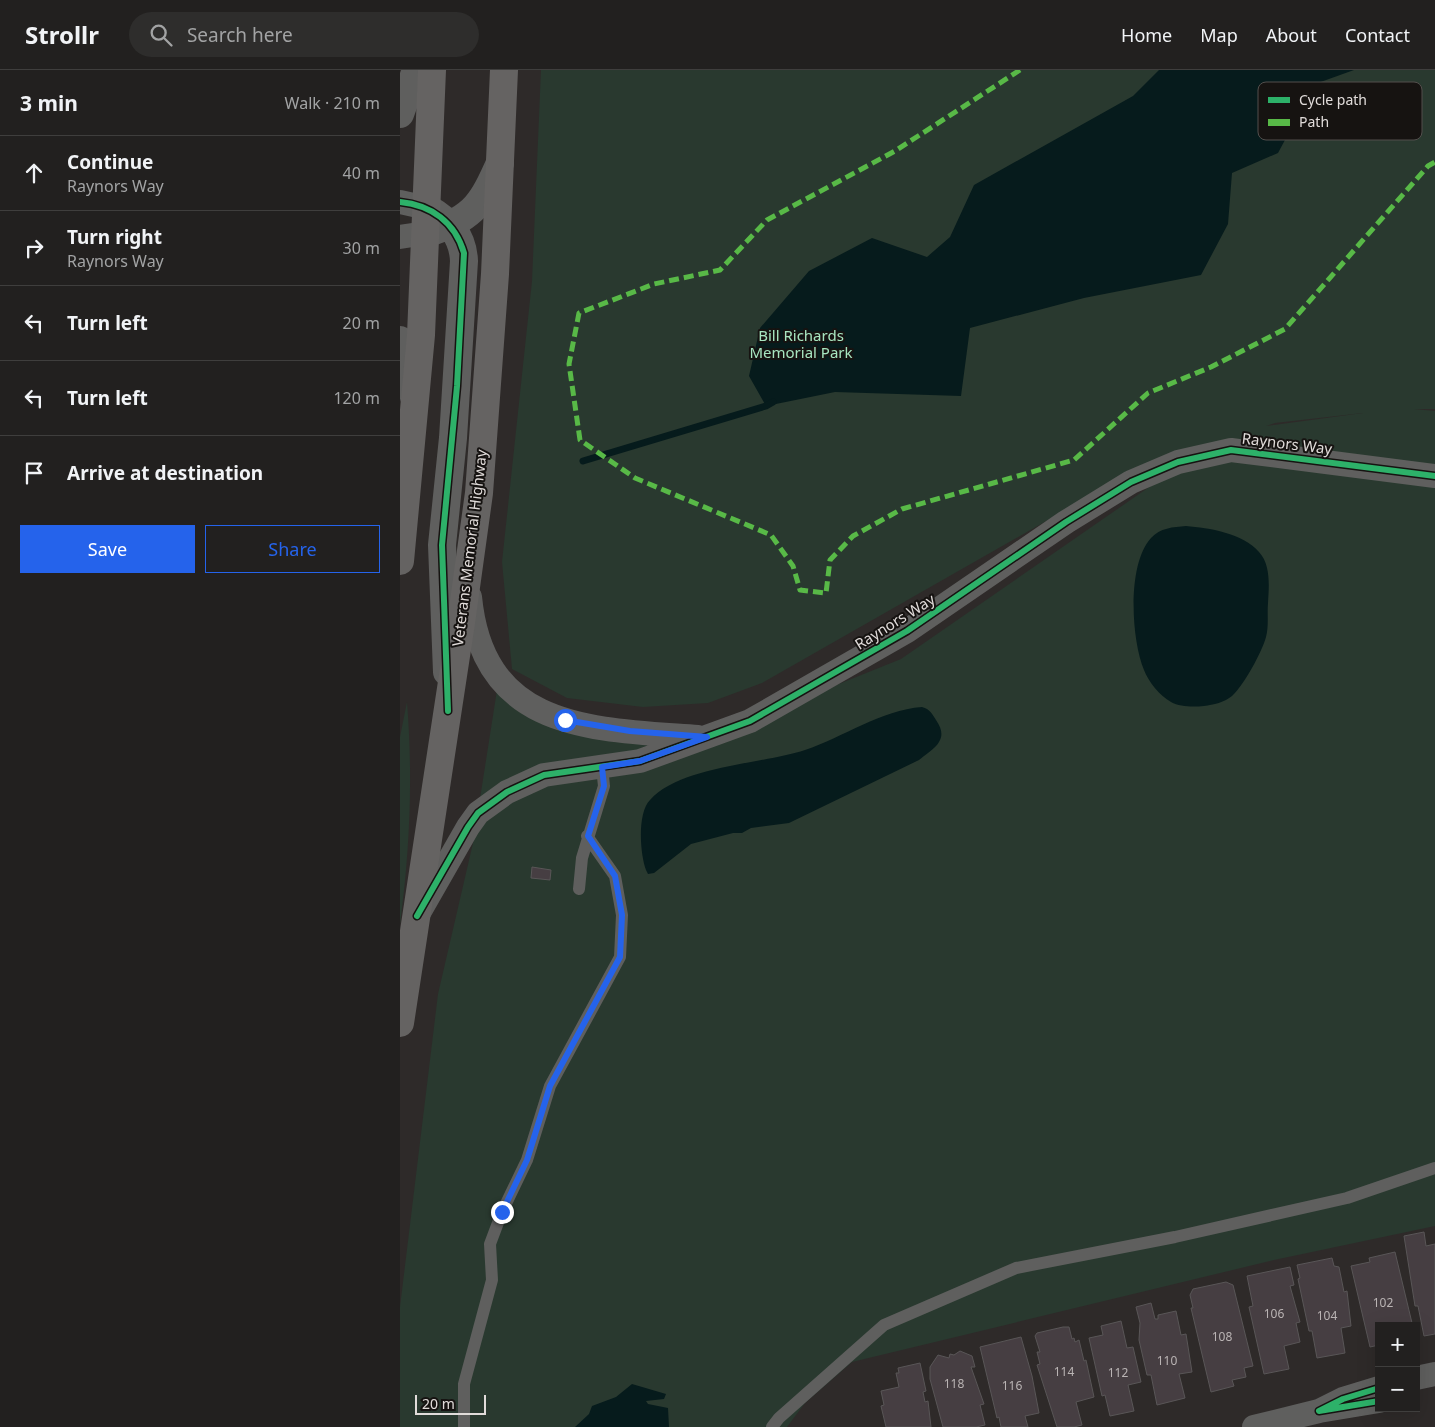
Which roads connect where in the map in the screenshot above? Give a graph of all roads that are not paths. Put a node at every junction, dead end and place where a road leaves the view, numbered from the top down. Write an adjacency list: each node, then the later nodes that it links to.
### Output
1 (416, 70): 4 (street)
2 (432, 70): 7 (highway)
3 (504, 70): 5 (highway, Veterans Memorial Highway)
4 (400, 114)
5 (500, 162): 7 (street); 12 (highway, Veterans Memorial Highway)
6 (400, 202): 7 (street)
7 (426, 226): 9 (highway); 13 (street)
8 (400, 340): 9 (street)
9 (416, 405): 11 (highway)
10 (1435, 476): 14 (street, Raynors Way)
11 (400, 561)
12 (468, 576): 13 (highway, Veterans Memorial Highway); 14 (street, Raynors Way)
13 (448, 710): 18 (highway, Veterans Memorial Highway)
14 (707, 737): 15 (street, Raynors Way)
15 (602, 767): 16 (lane); 18 (street, Raynors Way)
16 (588, 836): 17 (lane); 28 (lane)
17 (579, 889)
18 (417, 916): 19 (highway, Veterans Memorial Highway)
19 (400, 1023)
20 (1435, 1168): 29 (lane)
21 (1435, 1374): 22 (street)
22 (1420, 1377)
23 (1375, 1389): 27 (street)
24 (1435, 1390): 25 (street)
25 (1420, 1393)
26 (1375, 1402): 27 (street)
27 (1319, 1411): 30 (street)
28 (464, 1427)
29 (772, 1427)
30 (1254, 1427)

